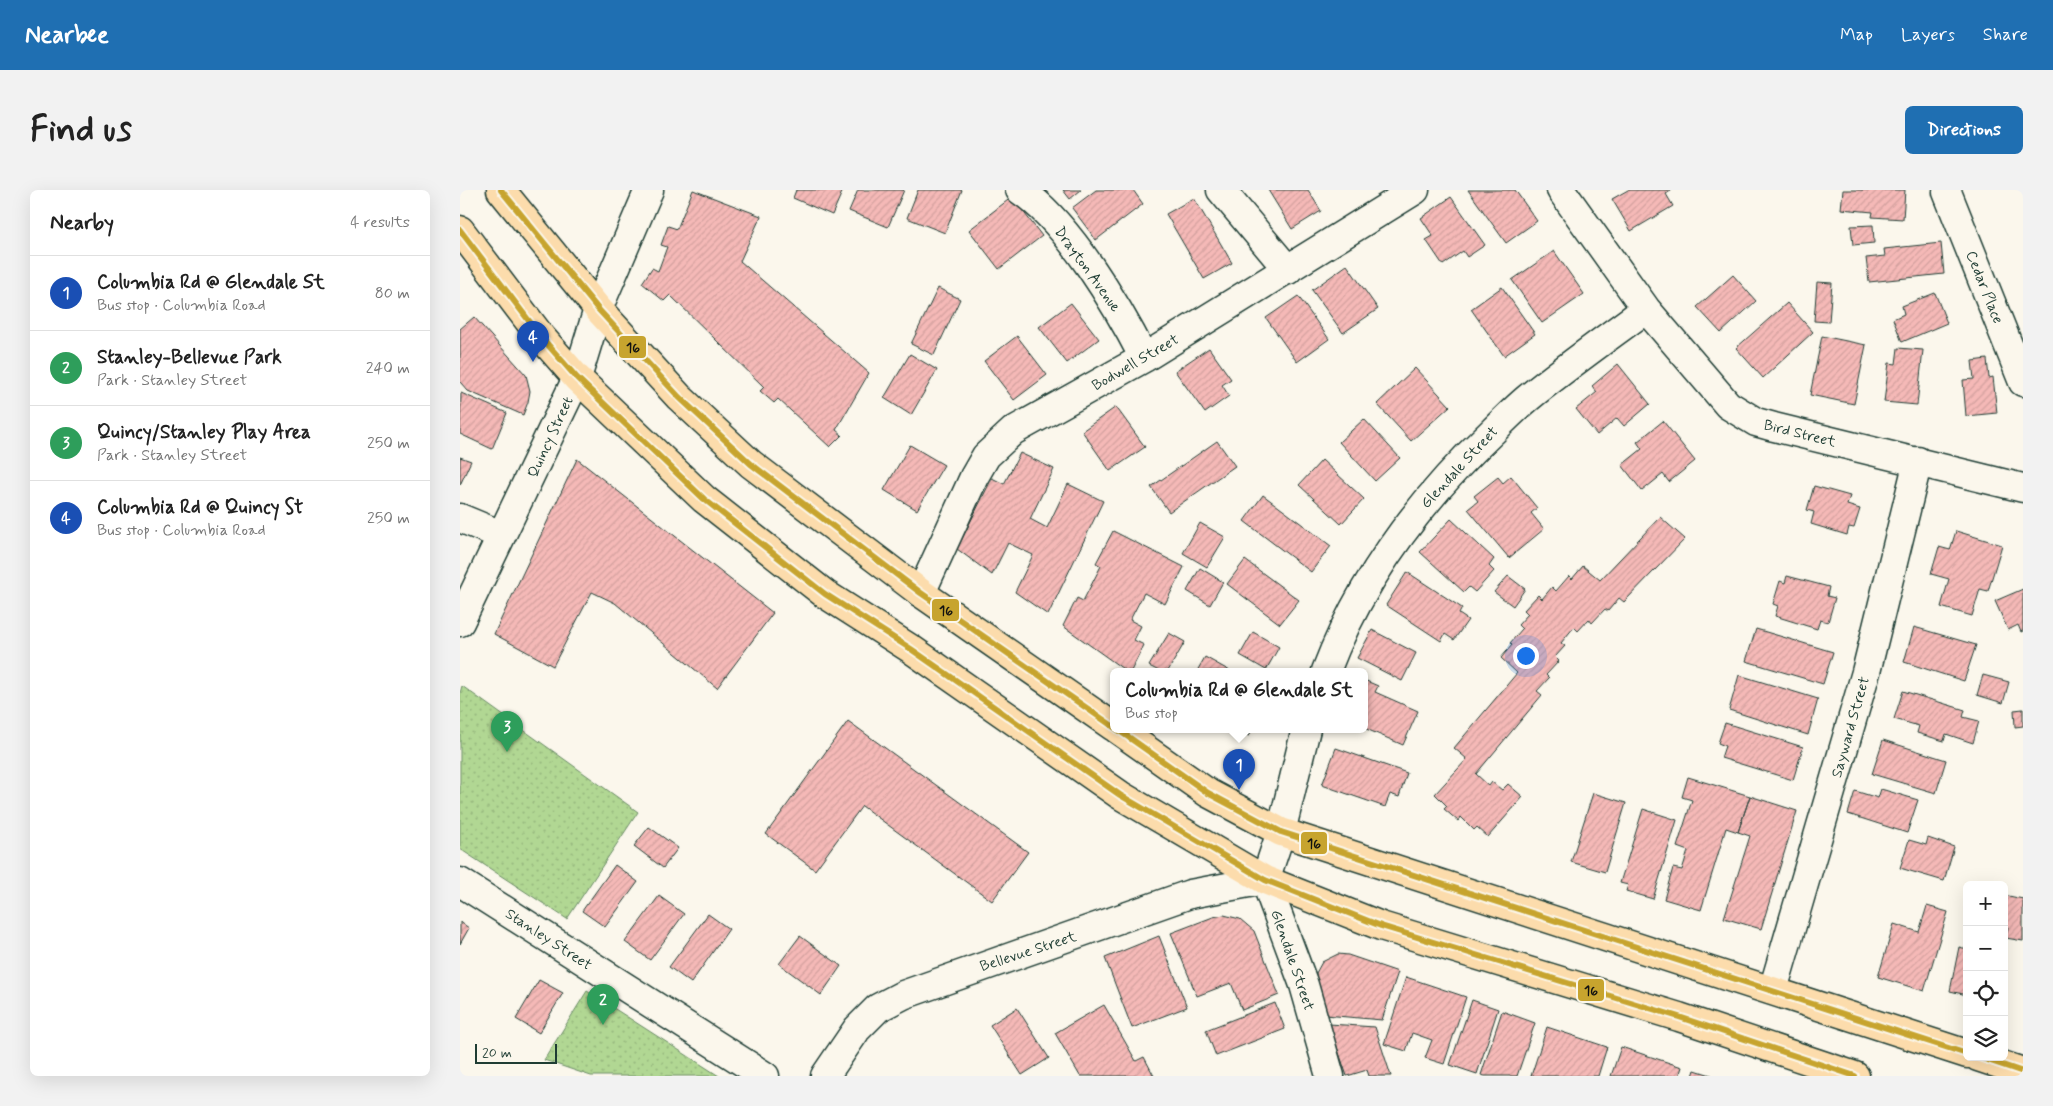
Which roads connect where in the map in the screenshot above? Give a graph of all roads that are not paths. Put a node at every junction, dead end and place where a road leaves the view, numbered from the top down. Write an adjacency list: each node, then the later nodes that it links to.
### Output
1 (501, 190): 10 (main road)
2 (648, 190): 10 (street, Quincy Street)
3 (1020, 190): 12 (street, Drayton Avenue)
4 (1221, 190): 9 (street)
5 (1415, 190): 9 (street, Bodwell Street)
6 (1561, 190): 11 (street, Bird Street)
7 (1947, 192): 14 (street, Cedar Place)
8 (460, 230): 13 (main road)
9 (1288, 270): 12 (street, Bodwell Street)
10 (598, 309): 13 (street, Quincy Street); 19 (main road)
11 (1646, 309): 15 (street, Bird Street); 21 (street, Glendale Street)
12 (1144, 358): 19 (street, Bodwell Street)
13 (577, 378): 18 (street, Quincy Street); 26 (main road)
14 (2023, 382)
15 (1918, 462): 16 (street, Bird Street); 28 (street, Sayward Street)
16 (2023, 488)
17 (460, 518): 18 (street)
18 (500, 535): 20 (street, Quincy Street)
19 (921, 592): 22 (main road)
20 (460, 622)
21 (1327, 668)
22 (1110, 724)
23 (1122, 733): 25 (main road)
24 (1305, 733): 25 (street)
25 (1281, 832): 26 (street); 28 (main road)
26 (1265, 880): 33 (street, Bellevue Street); 34 (street, Glendale Street); 35 (main road)
27 (460, 882): 32 (street, Stanley Street)
28 (1773, 990): 29 (main road)
29 (1963, 1053)
30 (1990, 1061): 31 (main road)
31 (2023, 1072)
32 (765, 1076)
33 (825, 1076)
34 (1330, 1076)
35 (1855, 1076)

